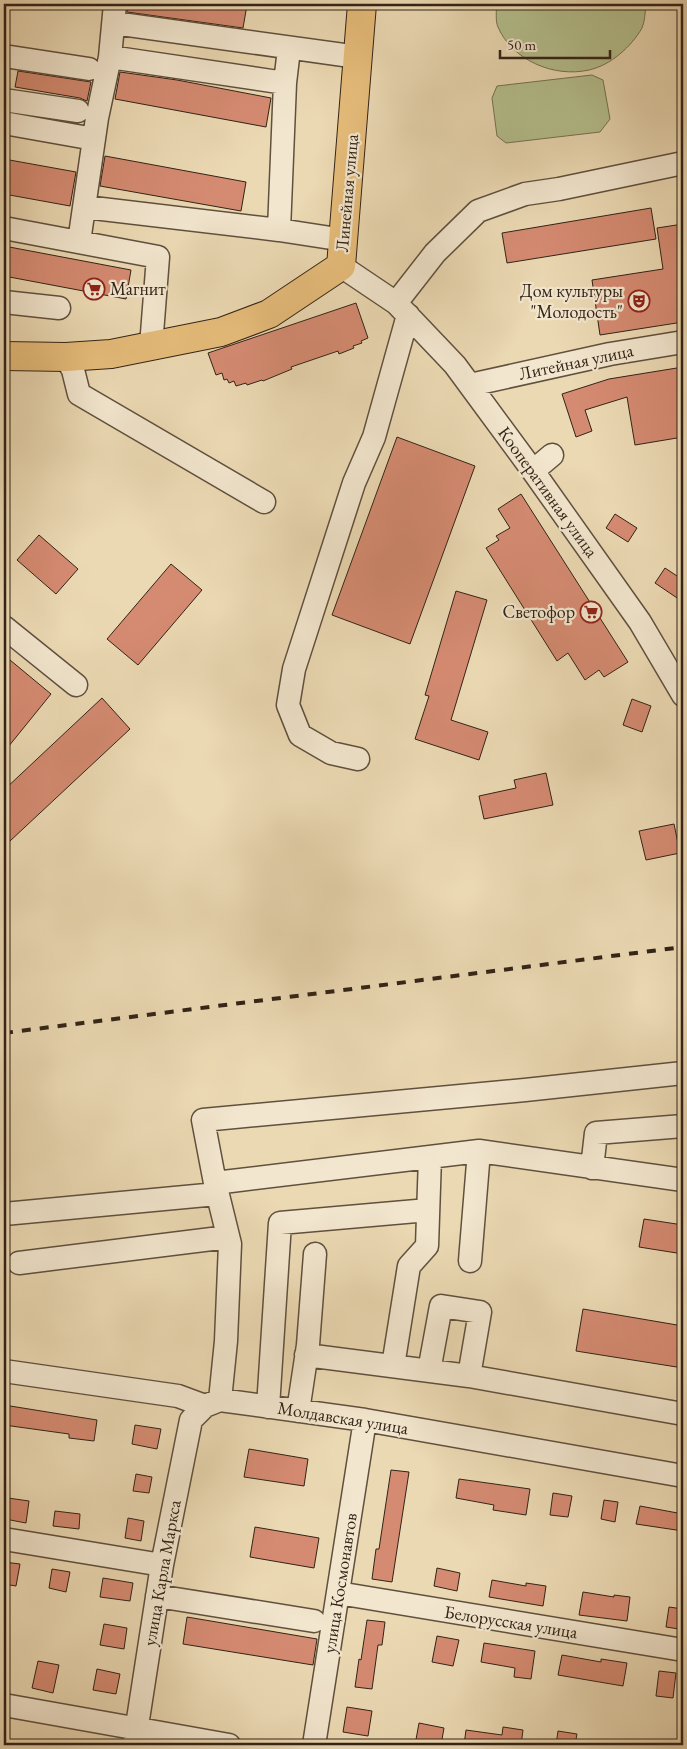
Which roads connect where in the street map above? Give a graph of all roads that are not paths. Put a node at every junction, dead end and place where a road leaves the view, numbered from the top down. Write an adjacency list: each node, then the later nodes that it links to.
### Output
1 (362, 4): 6 (main road, Линейная улица)
2 (115, 13): 3 (street); 5 (street)
3 (289, 48): 6 (street); 8 (street)
4 (4, 56): 7 (street)
5 (110, 57): 8 (street); 12 (street)
6 (358, 58): 18 (main road, Линейная улица)
7 (89, 69)
8 (285, 83): 16 (street)
9 (4, 100): 10 (street)
10 (78, 111)
11 (4, 124): 12 (street)
12 (94, 139): 14 (street)
13 (683, 163): 21 (street)
14 (85, 208): 16 (street); 17 (street)
15 (4, 228): 17 (street)
16 (279, 230): 18 (street)
17 (79, 242): 23 (street)
18 (342, 253): 21 (street, Кооперативная улица); 23 (main road, Линейная улица)
19 (4, 302): 20 (street)
20 (59, 308)
21 (402, 309): 26 (street, Кооперативная улица); 33 (street)
22 (683, 342): 26 (street, Литейная улица)
23 (151, 346): 25 (main road, Линейная улица)
24 (4, 356): 25 (main road, Линейная улица)
25 (66, 357): 29 (street)
26 (470, 385): 28 (street, Кооперативная улица)
27 (552, 455): 28 (street)
28 (533, 471): 32 (street, Кооперативная улица)
29 (264, 502)
30 (4, 627): 31 (street)
31 (76, 685)
32 (683, 695)
33 (358, 759)
34 (683, 1073): 40 (street)
35 (683, 1126): 38 (street)
36 (479, 1151): 37 (street); 38 (street); 45 (street)
37 (430, 1157): 40 (street); 41 (street)
38 (592, 1168): 39 (street)
39 (683, 1180)
40 (216, 1188): 42 (street); 43 (street)
41 (428, 1210): 48 (street); 53 (street)
42 (4, 1214)
43 (228, 1237): 46 (street); 52 (street)
44 (315, 1254): 47 (street)
45 (470, 1261)
46 (20, 1263)
47 (306, 1355): 48 (street); 54 (street)
48 (393, 1366): 50 (street)
49 (4, 1371): 52 (street, Молдавская улица)
50 (429, 1371): 51 (street); 51 (street)
51 (469, 1376): 55 (street)
52 (212, 1403): 53 (street, Молдавская улица); 59 (street, улица Карла Маркса)
53 (268, 1407): 54 (street, Молдавская улица)
54 (298, 1411): 56 (street, Молдавская улица)
55 (683, 1414)
56 (365, 1420): 57 (street, Молдавская улица); 60 (street, улица Космонавтов)
57 (683, 1476)
58 (4, 1539): 59 (street)
59 (162, 1565): 61 (street, улица Карла Маркса)
60 (338, 1594): 63 (street, Белорусская улица); 67 (street, улица Космонавтов)
61 (157, 1596): 62 (street); 65 (street, улица Карла Маркса)
62 (314, 1621)
63 (683, 1650)
64 (4, 1705): 65 (street)
65 (135, 1736): 66 (street)
66 (229, 1745)
67 (314, 1745)

